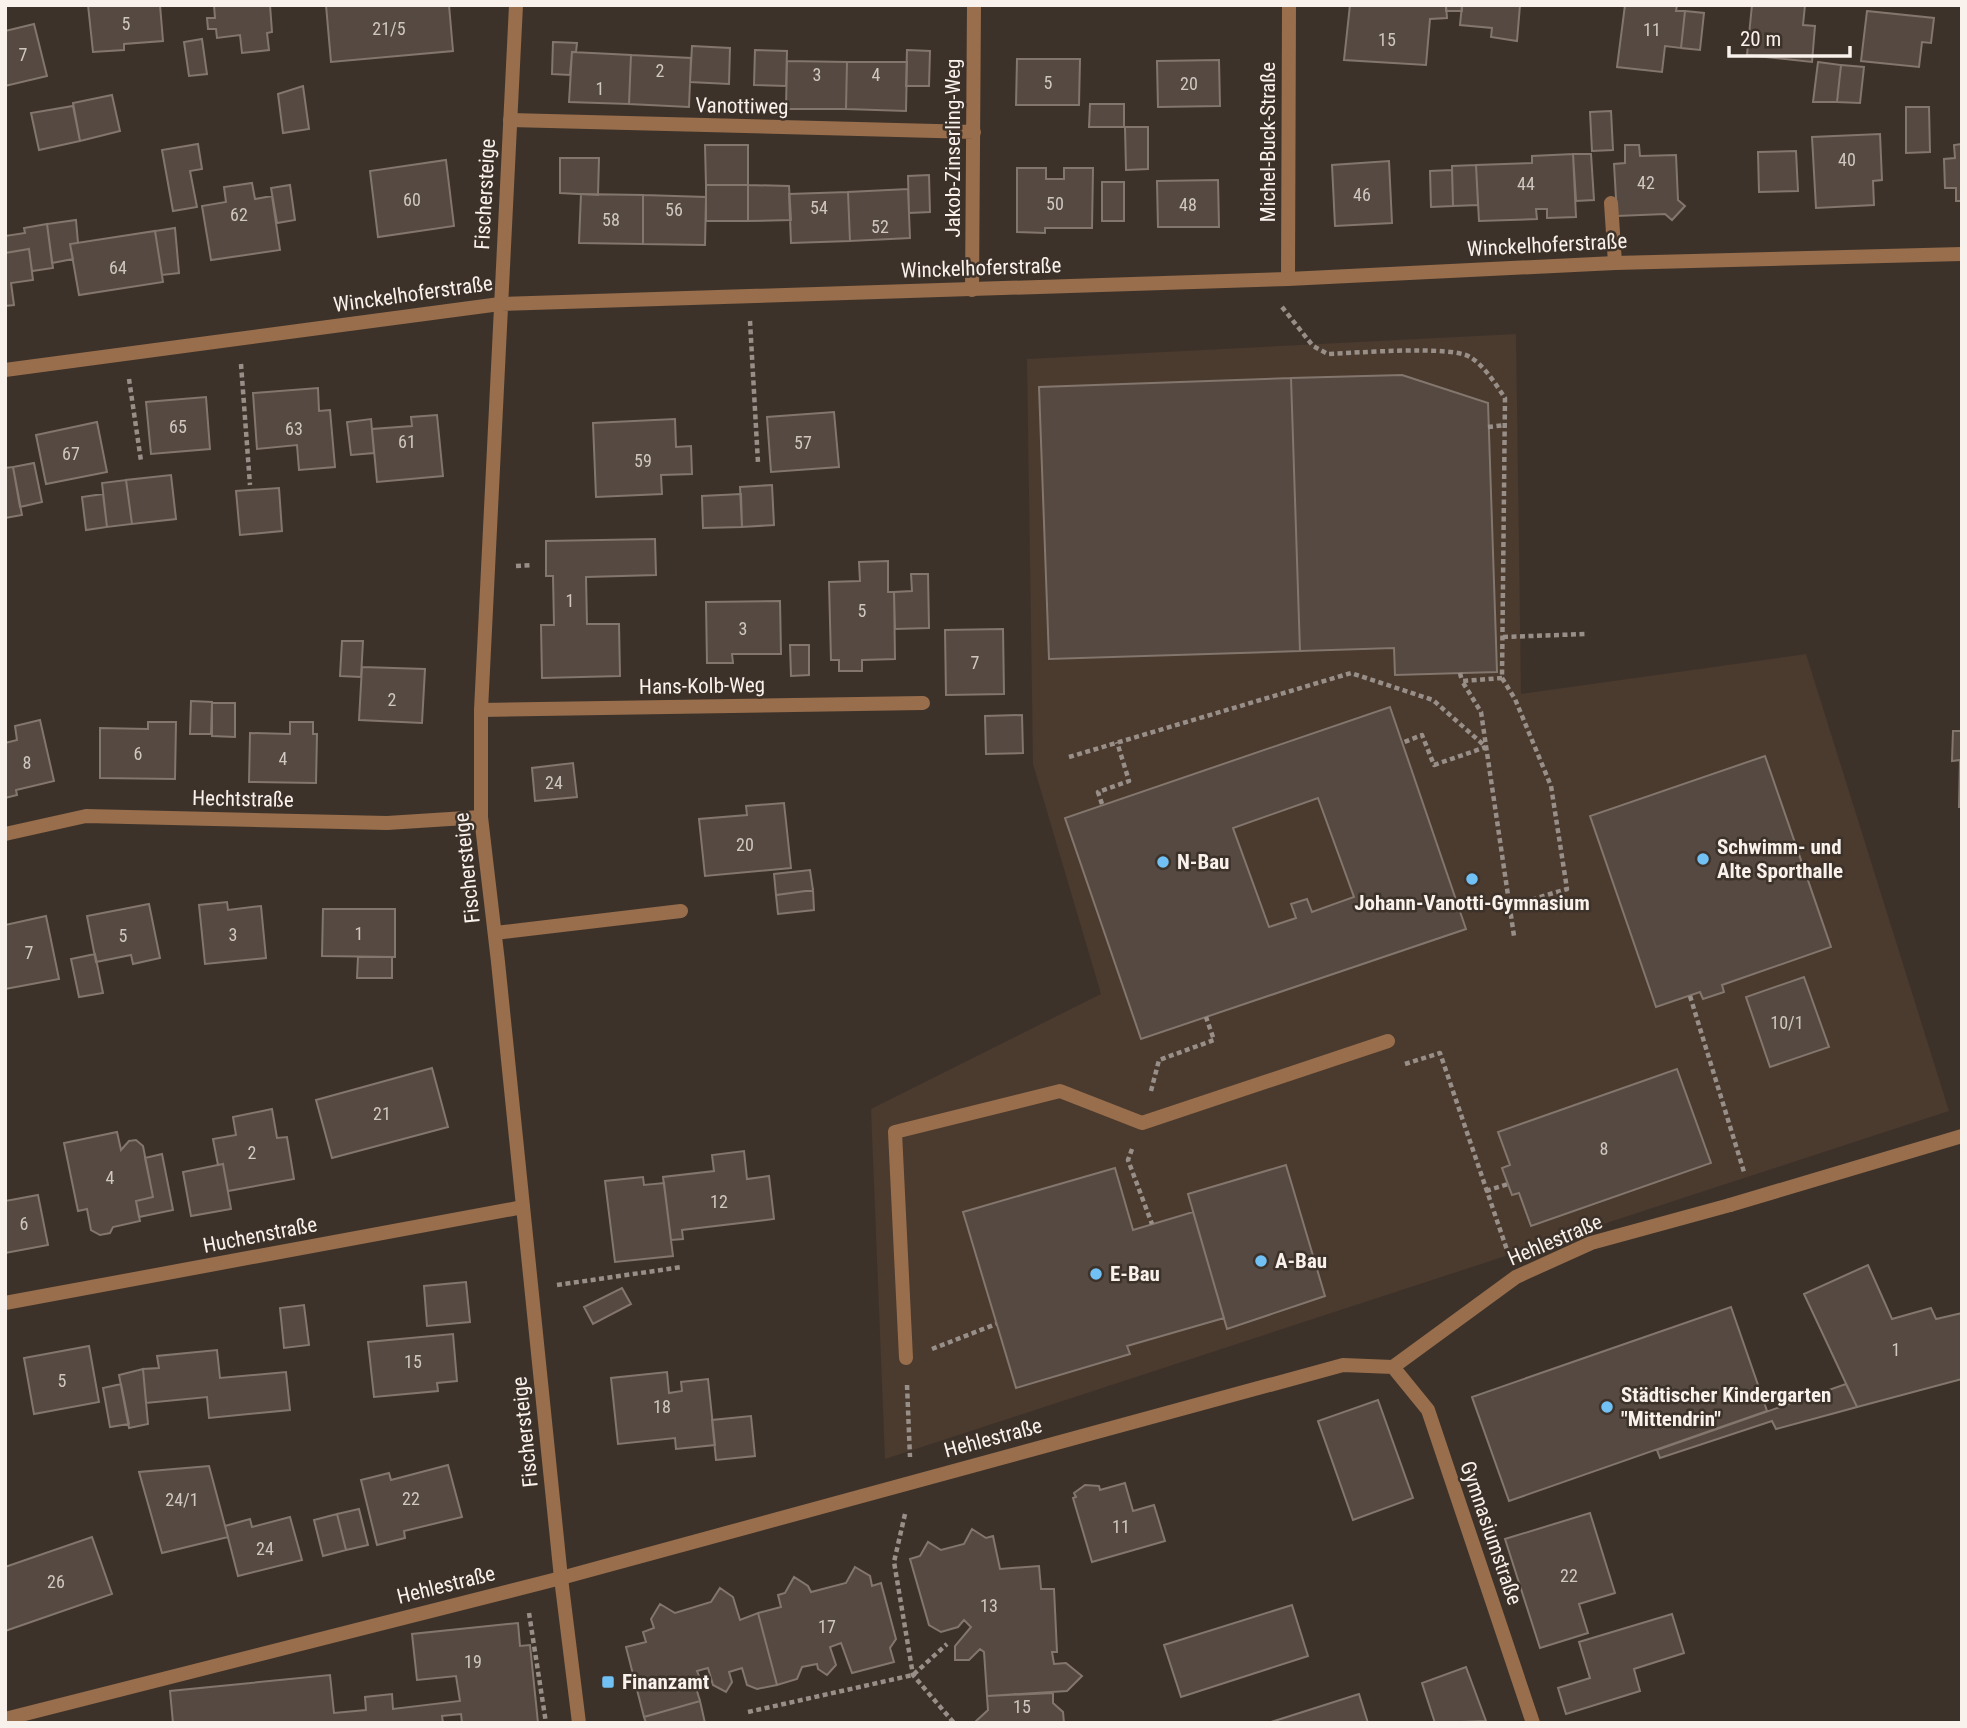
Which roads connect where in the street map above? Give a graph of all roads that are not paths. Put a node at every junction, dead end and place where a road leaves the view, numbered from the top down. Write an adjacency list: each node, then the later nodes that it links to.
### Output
1 (516, 5): 4 (street, Fischersteige)
2 (974, 5): 5 (street, Jakob-Zinserling-Weg)
3 (1289, 5): 9 (street, Michel-Buck-Straße)
4 (510, 120): 5 (street, Vanottiweg); 11 (street, Fischersteige)
5 (974, 132): 10 (street, Jakob-Zinserling-Weg)
6 (1611, 203): 8 (street)
7 (1962, 254): 8 (street, Winckelhoferstraße)
8 (1615, 262): 9 (street, Winckelhoferstraße)
9 (1288, 279): 10 (street, Winckelhoferstraße)
10 (972, 290): 11 (street, Winckelhoferstraße)
11 (500, 303): 12 (street, Winckelhoferstraße); 14 (street, Fischersteige)
12 (5, 370)
13 (923, 703): 14 (street, Hans-Kolb-Weg)
14 (481, 710): 15 (street, Fischersteige)
15 (481, 817): 16 (street, Hechtstraße); 18 (street, Fischersteige)
16 (5, 834)
17 (681, 911): 18 (street)
18 (495, 933): 21 (street, Fischersteige)
19 (1388, 1041): 23 (street)
20 (1962, 1136): 24 (street, Hehlestraße)
21 (523, 1207): 22 (street, Huchenstraße); 25 (street, Fischersteige)
22 (5, 1303)
23 (906, 1358)
24 (1393, 1367): 25 (street, Hehlestraße); 28 (street, Gymnasiumstraße)
25 (561, 1577): 26 (street, Hehlestraße); 27 (street, Fischersteige)
26 (5, 1719)
27 (579, 1723)
28 (1533, 1723)

